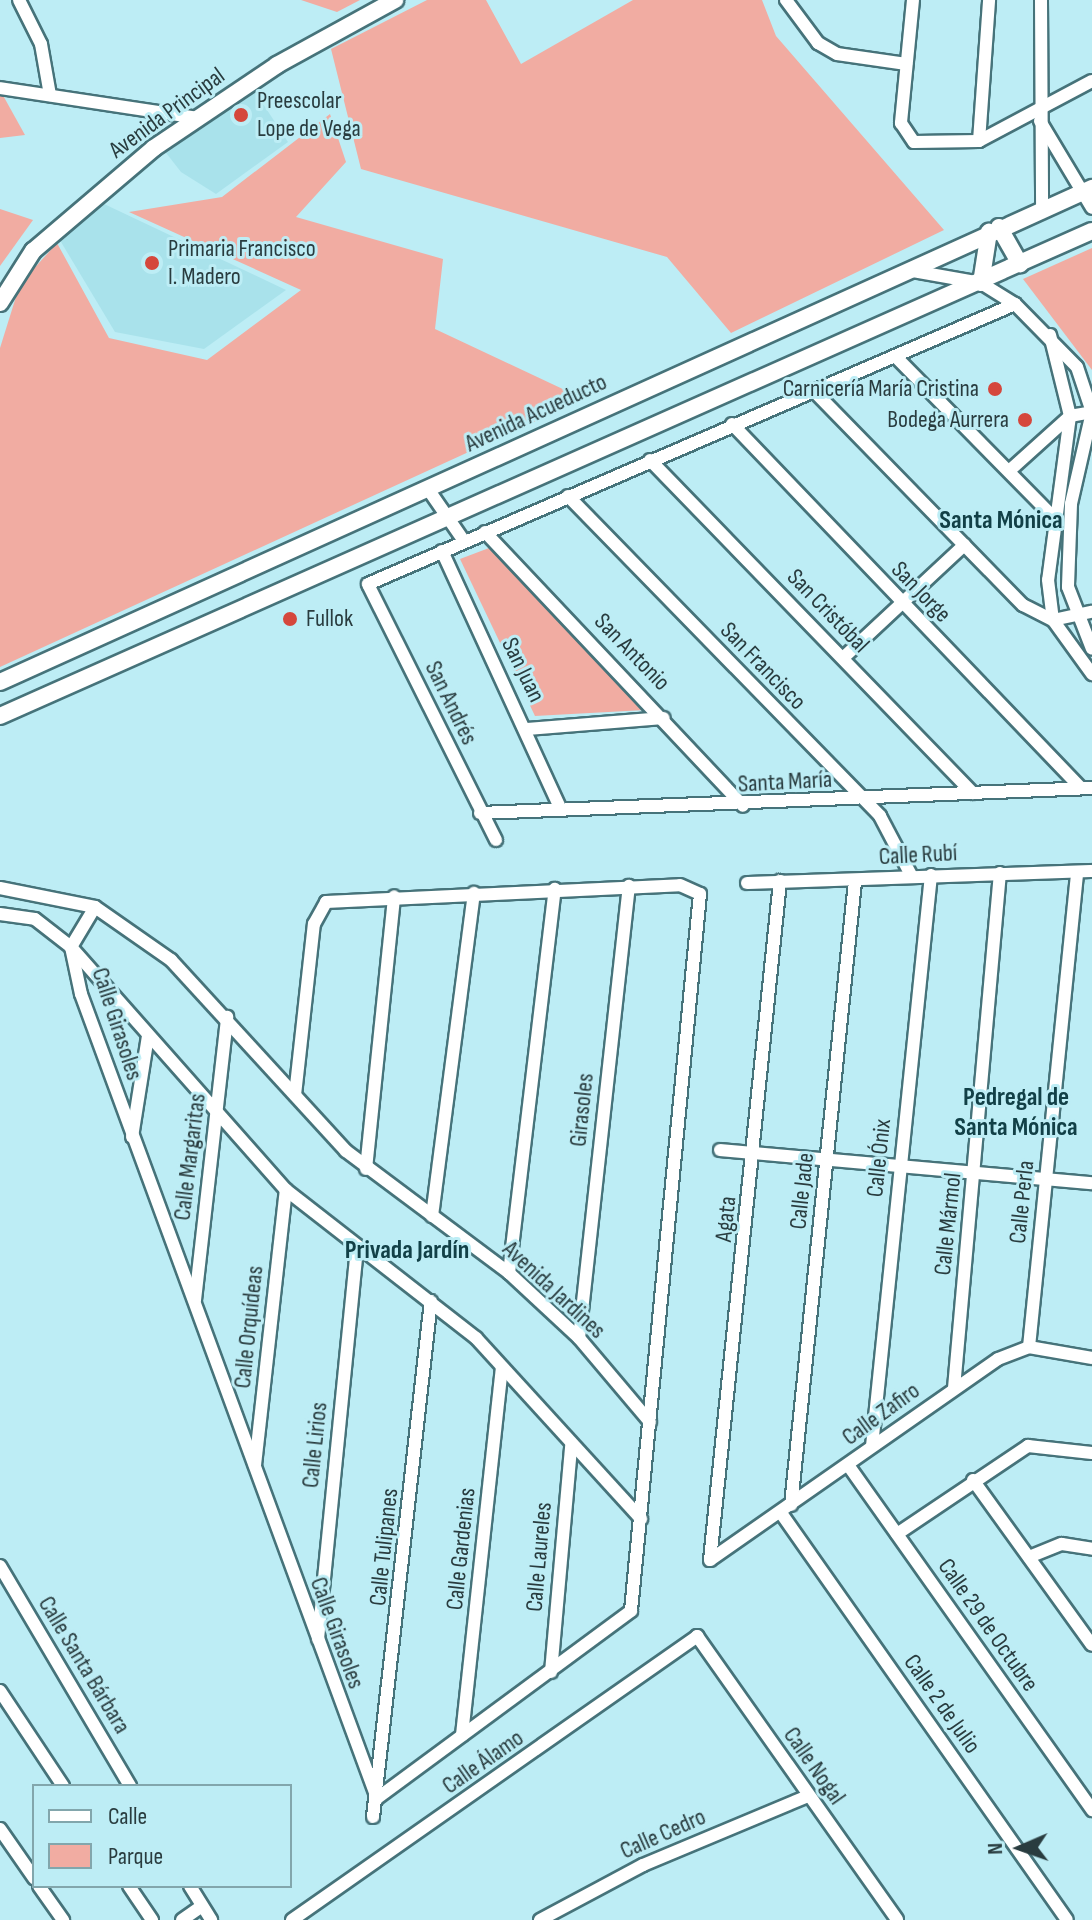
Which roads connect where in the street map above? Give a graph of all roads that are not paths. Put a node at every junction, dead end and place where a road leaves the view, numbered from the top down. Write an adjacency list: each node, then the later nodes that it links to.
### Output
1 (19, 0): 10 (street)
2 (395, 0): 12 (street, Avenida Principal)
3 (786, 0): 7 (street)
4 (913, 0): 7 (street)
5 (989, 0): 14 (street)
6 (1040, 0): 11 (street)
7 (906, 64): 14 (street)
8 (1092, 81): 11 (street)
9 (0, 88): 10 (street)
10 (50, 95): 12 (street)
11 (1038, 105): 13 (street); 14 (street)
12 (199, 118): 23 (street, Avenida Principal)
13 (1040, 121): 15 (street); 16 (street)
14 (979, 141)
15 (1089, 189): 16 (street, Avenida Acueducto); 17 (street)
16 (1042, 207): 18 (street, Avenida Acueducto)
17 (1092, 208)
18 (994, 230): 20 (street); 21 (street, Avenida Acueducto); 22 (street)
19 (1092, 231): 20 (street)
20 (1020, 264): 22 (street)
21 (905, 271): 22 (street); 33 (street, Avenida Acueducto)
22 (981, 283): 24 (street); 36 (street)
23 (0, 303)
24 (1015, 304): 25 (street); 26 (street)
25 (1050, 335): 28 (street); 29 (street)
26 (895, 356): 27 (street); 32 (street)
27 (812, 389): 30 (street); 39 (street)
28 (1092, 412): 29 (street); 43 (street)
29 (1070, 416): 32 (street); 35 (street)
30 (732, 424): 31 (street); 41 (street, San Jorge)
31 (650, 460): 34 (street); 46 (street, San Cristóbal)
32 (1009, 471): 35 (street)
33 (428, 489): 36 (street); 48 (street, Avenida Acueducto)
34 (568, 496): 37 (street); 54 (street, San Francisco)
35 (1051, 515): 44 (street)
36 (450, 520): 38 (street); 49 (street)
37 (485, 532): 38 (street); 50 (street, San Antonio)
38 (464, 541): 40 (street)
39 (964, 545): 41 (street); 44 (street)
40 (442, 551): 51 (street, San Juan); 57 (street, San Andrés)
41 (900, 603): 46 (street); 52 (street, San Jorge)
42 (1092, 612): 43 (street)
43 (1076, 616): 44 (street); 45 (street)
44 (1053, 620): 47 (street)
45 (1092, 649)
46 (843, 658): 53 (street, San Cristóbal)
47 (1092, 674)
48 (0, 682)
49 (0, 716)
50 (664, 718): 51 (street); 55 (street, San Antonio)
51 (527, 729): 56 (street, San Juan)
52 (1086, 788): 53 (street, Santa María)
53 (973, 793): 54 (street, Santa María)
54 (862, 800): 55 (street, Santa María); 62 (street, San Francisco)
55 (743, 806): 56 (street, Santa María)
56 (561, 810): 57 (street, Santa María)
57 (480, 813): 58 (street, San Andrés)
58 (496, 840)
59 (1092, 871): 60 (street, Calle Rubí)
60 (1077, 872): 61 (street, Calle Rubí); 86 (street, Calle Perla)
61 (1000, 873): 63 (street, Calle Rubí); 85 (street, Calle Mármol)
62 (911, 875): 63 (street, Calle Rubí); 65 (street, Calle Rubí)
63 (931, 875): 83 (street, Calle Ónix)
64 (780, 881): 65 (street, Calle Rubí); 66 (street, Calle Rubí); 81 (street, Agata)
65 (855, 881): 82 (street, Calle Jade)
66 (747, 883)
67 (629, 886): 69 (street); 94 (street, Girasoles); 99 (street)
68 (0, 888): 72 (street, Avenida Jardines)
69 (555, 889): 70 (street); 91 (street)
70 (474, 893): 71 (street); 89 (street)
71 (394, 896): 77 (street); 84 (street)
72 (95, 907): 74 (street, Calle Girasoles); 75 (street, Avenida Jardines)
73 (0, 914): 74 (street)
74 (71, 947): 76 (street); 79 (street, Calle Girasoles)
75 (227, 1017): 77 (street, Avenida Jardines); 78 (street, Calle Margaritas)
76 (148, 1036): 78 (street); 79 (street)
77 (295, 1095): 84 (street, Avenida Jardines)
78 (217, 1114): 88 (street); 93 (street, Calle Margaritas)
79 (132, 1140): 93 (street, Calle Girasoles)
80 (720, 1150): 81 (street)
81 (755, 1152): 82 (street); 111 (street, Agata)
82 (827, 1159): 83 (street); 106 (street, Calle Jade)
83 (900, 1164): 85 (street); 101 (street, Calle Ónix)
84 (366, 1169): 89 (street, Avenida Jardines)
85 (975, 1172): 86 (street); 98 (street, Calle Mármol)
86 (1047, 1178): 87 (street); 95 (street, Calle Perla)
87 (1092, 1183)
88 (286, 1190): 90 (street); 104 (street, Calle Orquídeas)
89 (432, 1216): 91 (street, Avenida Jardines)
90 (357, 1249): 92 (street); 114 (street, Calle Lirios)
91 (509, 1273): 94 (street, Avenida Jardines)
92 (431, 1301): 97 (street); 122 (street, Calle Tulipanes)
93 (195, 1302): 104 (street, Calle Girasoles)
94 (579, 1338): 99 (street, Avenida Jardines)
95 (1029, 1347): 96 (street); 98 (street, Calle Zafiro)
96 (1092, 1358)
97 (502, 1369): 100 (street); 118 (street, Calle Gardenias)
98 (954, 1388): 101 (street, Calle Zafiro)
99 (650, 1422): 107 (street)
100 (571, 1446): 107 (street); 116 (street, Calle Laureles)
101 (872, 1446): 103 (street, Calle Zafiro)
102 (1092, 1453): 105 (street)
103 (848, 1465): 106 (street, Calle Zafiro); 108 (street, Calle 29 de Octubre)
104 (255, 1468): 114 (street, Calle Girasoles)
105 (973, 1480): 108 (street); 110 (street)
106 (786, 1509): 111 (street, Calle Zafiro); 138 (street, Calle 2 de Julio)
107 (641, 1519): 116 (street)
108 (897, 1534): 123 (street, Calle 29 de Octubre)
109 (1092, 1549): 110 (street)
110 (1029, 1557): 115 (street)
111 (710, 1560)
112 (0, 1566): 120 (street, Calle Santa Bárbara)
113 (697, 1636): 121 (street, Calle Nogal); 135 (street, Calle Álamo)
114 (318, 1645): 122 (street, Calle Girasoles)
115 (1092, 1645)
116 (551, 1672): 118 (street)
117 (0, 1691): 119 (street)
118 (462, 1735): 122 (street)
119 (62, 1784)
120 (129, 1784)
121 (808, 1796): 136 (street, Calle Cedro); 137 (street, Calle Nogal)
122 (377, 1798): 124 (street, Calle Tulipanes)
123 (1092, 1810)
124 (373, 1817)
125 (0, 1829): 126 (street)
126 (32, 1875)
127 (40, 1888): 131 (street)
128 (130, 1888): 132 (street)
129 (191, 1888): 130 (street)
130 (202, 1906): 133 (street); 134 (street)
131 (63, 1920)
132 (152, 1920)
133 (182, 1920)
134 (211, 1920)
135 (292, 1920)
136 (540, 1920)
137 (897, 1920)
138 (1067, 1920)

